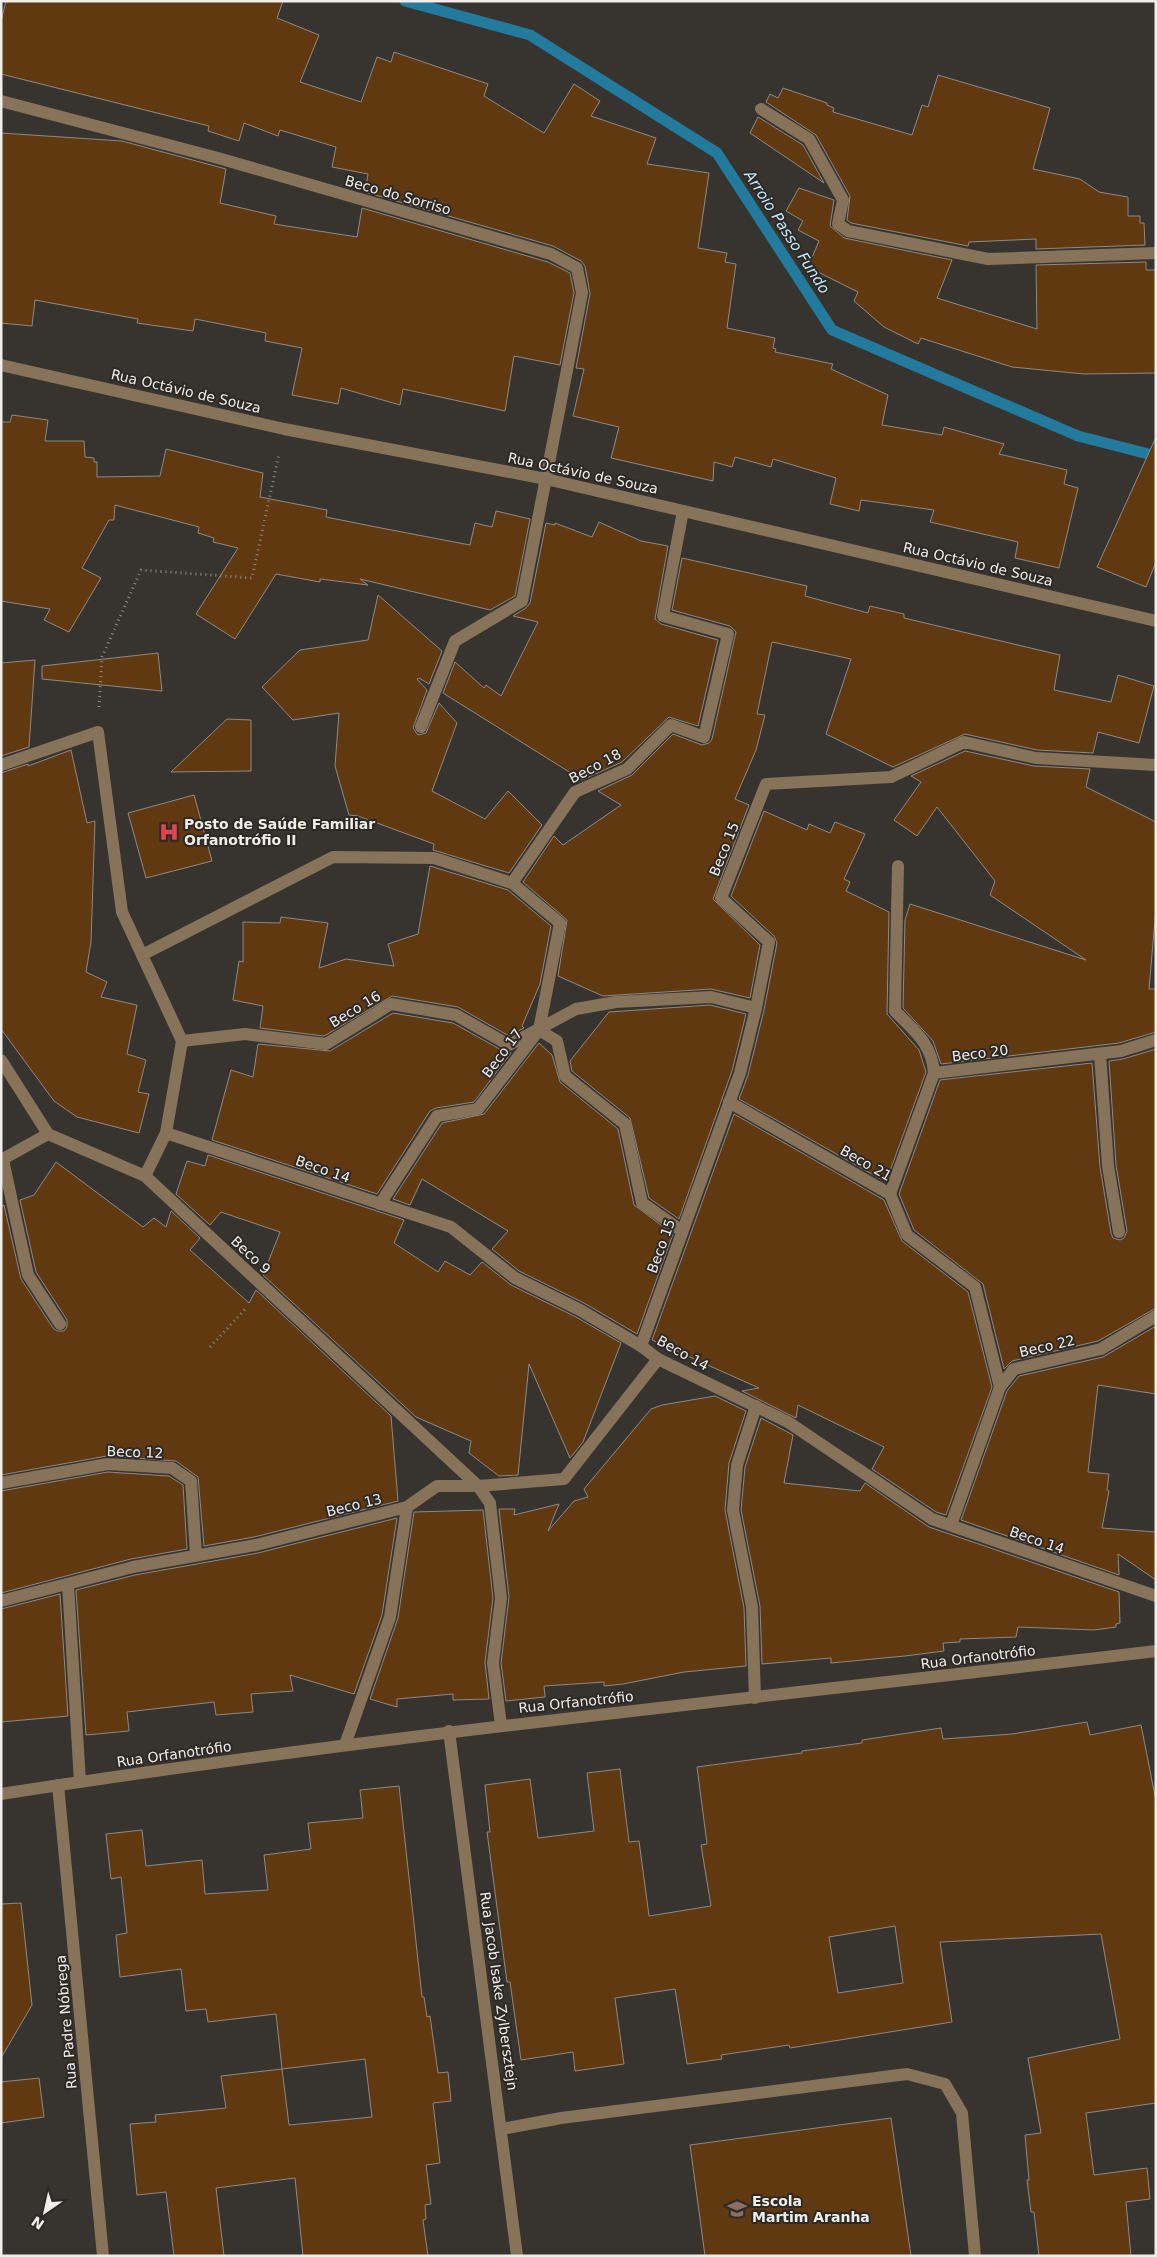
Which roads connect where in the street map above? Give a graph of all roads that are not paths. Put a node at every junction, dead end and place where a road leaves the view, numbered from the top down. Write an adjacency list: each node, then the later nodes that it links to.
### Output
1 (1, 101): 5 (street, Beco do Sorriso)
2 (760, 109): 3 (street)
3 (1156, 253)
4 (1, 364): 5 (street, Rua Octávio de Souza)
5 (546, 479): 6 (street, Rua Octávio de Souza); 8 (street)
6 (684, 511): 7 (street, Rua Octávio de Souza); 12 (street, Beco 18)
7 (1156, 621)
8 (421, 727)
9 (1, 765): 13 (street)
10 (1156, 765): 14 (street, Beco 15)
11 (898, 866): 20 (street)
12 (512, 882): 13 (street); 15 (street)
13 (142, 955): 17 (street)
14 (756, 1008): 15 (street, Beco 17); 21 (street, Beco 15)
15 (539, 1030): 17 (street, Beco 16); 27 (street, Beco 17); 28 (street)
16 (1156, 1040): 18 (street, Beco 20)
17 (182, 1042): 22 (street)
18 (1100, 1054): 20 (street, Beco 20); 29 (street)
19 (1, 1060): 23 (street)
20 (934, 1073): 26 (street)
21 (729, 1102): 26 (street, Beco 21); 28 (street, Beco 15)
22 (166, 1133): 25 (street); 27 (street, Beco 14)
23 (48, 1134): 24 (street); 25 (street, Beco 9)
24 (2, 1160): 31 (street)
25 (145, 1176): 37 (street, Beco 9)
26 (890, 1194): 34 (street, Beco 21)
27 (380, 1204): 32 (street, Beco 14)
28 (682, 1231): 32 (street, Beco 15)
29 (1119, 1232)
30 (1156, 1316): 34 (street, Beco 22)
31 (60, 1324)
32 (641, 1346): 33 (street, Beco 14)
33 (658, 1359): 35 (street, Beco 14); 37 (street, Beco 13)
34 (1000, 1387): 39 (street, Beco 22)
35 (756, 1406): 39 (street, Beco 14); 45 (street)
36 (1, 1482): 40 (street, Beco 12)
37 (478, 1486): 38 (street, Beco 13); 46 (street, Beco 9)
38 (406, 1507): 40 (street, Beco 13); 48 (street)
39 (951, 1525): 42 (street, Beco 14)
40 (196, 1555): 41 (street, Beco 13)
41 (68, 1584): 43 (street, Beco 13); 49 (street)
42 (1156, 1596)
43 (1, 1601)
44 (1156, 1651): 45 (street, Rua Orfanotrófio)
45 (755, 1698): 46 (street, Rua Orfanotrófio)
46 (501, 1725): 47 (street, Rua Orfanotrófio)
47 (449, 1731): 48 (street, Rua Orfanotrófio); 52 (street, Rua Jacob Isake Zylbersztejn)
48 (345, 1745): 49 (street, Rua Orfanotrófio)
49 (80, 1782): 50 (street, Rua Orfanotrófio)
50 (58, 1785): 51 (street, Rua Orfanotrófio); 53 (street, Rua Padre Nóbrega)
51 (1, 1794)
52 (502, 2129): 54 (street, Rua Jacob Isake Zylbersztejn); 55 (street)
53 (102, 2256)
54 (517, 2256)
55 (974, 2256)

